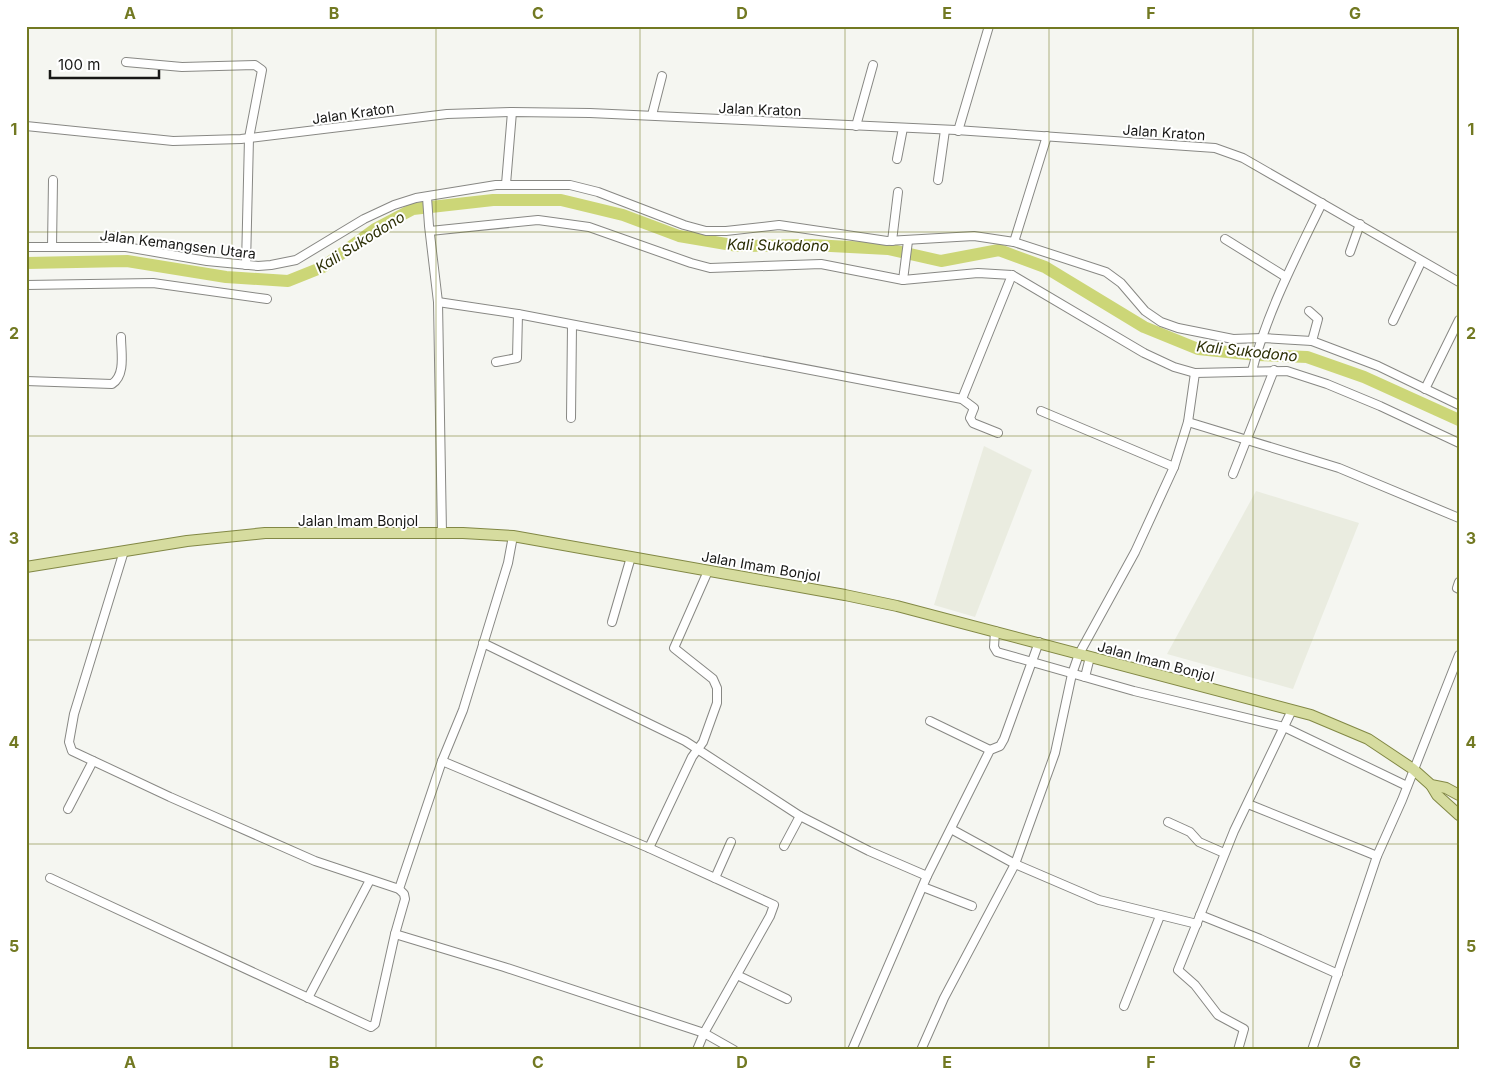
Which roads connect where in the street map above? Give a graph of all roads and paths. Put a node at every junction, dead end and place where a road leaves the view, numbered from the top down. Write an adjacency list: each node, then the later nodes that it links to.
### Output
1 (988, 26): 11 (street)
2 (126, 62): 13 (street)
3 (873, 65): 8 (street)
4 (662, 76): 6 (street)
5 (512, 112): 6 (street, Jalan Kraton); 13 (street, Jalan Kraton); 17 (street)
6 (652, 115): 8 (street, Jalan Kraton)
7 (26, 126): 13 (street, Jalan Kraton)
8 (856, 126): 9 (street, Jalan Kraton)
9 (903, 128): 10 (street, Jalan Kraton); 14 (street)
10 (945, 130): 11 (street, Jalan Kraton); 16 (street)
11 (958, 131): 12 (street, Jalan Kraton)
12 (1047, 136): 20 (street, Jalan Kraton); 25 (street)
13 (249, 138): 31 (street)
14 (897, 159)
15 (53, 180): 28 (street)
16 (938, 180)
17 (506, 184): 19 (street, Jalan Kemangsen Utara); 24 (street, Jalan Kemangsen Utara)
18 (898, 192): 24 (street)
19 (428, 200): 22 (street); 31 (street, Jalan Kemangsen Utara)
20 (1322, 203): 21 (street, Jalan Kraton); 34 (street)
21 (1360, 224): 29 (street); 30 (street, Jalan Kraton)
22 (429, 229): 33 (street); 38 (street)
23 (1225, 239): 34 (street)
24 (892, 241): 26 (street, Jalan Kemangsen Utara)
25 (1014, 242): 26 (street, Jalan Kemangsen Utara); 45 (street, Jalan Kemangsen Utara)
26 (908, 244): 33 (street)
27 (26, 247): 28 (street, Jalan Kemangsen Utara)
28 (52, 247): 31 (street, Jalan Kemangsen Utara)
29 (1350, 252)
30 (1421, 262): 35 (street, Jalan Kraton); 42 (street)
31 (246, 265)
32 (1012, 274): 33 (street); 50 (street); 53 (street)
33 (904, 277)
34 (1286, 277): 45 (street)
35 (1459, 282)
36 (26, 285): 37 (street)
37 (267, 298)
38 (438, 302): 40 (street); 64 (street)
39 (1309, 311): 46 (street)
40 (518, 314): 43 (street); 47 (street)
41 (1459, 320): 52 (street)
42 (1393, 321)
43 (572, 325): 53 (street); 56 (street)
44 (121, 336): 51 (street)
45 (1261, 341): 46 (street, Jalan Kemangsen Utara); 48 (street)
46 (1312, 341): 52 (street, Jalan Kemangsen Utara)
47 (496, 362)
48 (1253, 368): 49 (street); 50 (street)
49 (1274, 370): 59 (street); 60 (street)
50 (1195, 373): 57 (street)
51 (26, 381)
52 (1426, 389): 54 (street, Jalan Kemangsen Utara)
53 (962, 399): 58 (street)
54 (1459, 405)
55 (1041, 411): 61 (street)
56 (571, 418)
57 (1188, 422): 59 (street); 61 (street)
58 (998, 433)
59 (1246, 439): 62 (street); 63 (street)
60 (1459, 443)
61 (1174, 467): 76 (street)
62 (1233, 474)
63 (1459, 518)
64 (442, 533): 65 (main road, Jalan Imam Bonjol); 66 (main road, Jalan Imam Bonjol)
65 (513, 536): 67 (main road, Jalan Imam Bonjol); 75 (street)
66 (124, 551): 68 (main road, Jalan Imam Bonjol); 87 (street)
67 (631, 557): 69 (main road, Jalan Imam Bonjol); 72 (street)
68 (26, 567)
69 (708, 571): 73 (main road, Jalan Imam Bonjol); 85 (street)
70 (1459, 582): 71 (street)
71 (1459, 589)
72 (612, 622)
73 (994, 631): 74 (main road, Jalan Imam Bonjol); 79 (street)
74 (1039, 642): 76 (main road, Jalan Imam Bonjol); 79 (street)
75 (483, 643): 85 (street); 88 (street)
76 (1079, 654): 78 (main road, Jalan Imam Bonjol); 80 (street)
77 (1459, 655): 89 (street)
78 (1090, 657): 81 (street); 82 (main road, Jalan Imam Bonjol)
79 (1031, 662): 80 (street); 86 (street)
80 (1072, 674): 81 (street); 104 (street)
81 (1085, 677): 84 (street)
82 (1292, 710): 84 (street); 89 (main road, Jalan Imam Bonjol)
83 (930, 721): 86 (street)
84 (1284, 727): 91 (street); 93 (street)
85 (698, 748): 96 (street); 101 (street)
86 (990, 750): 98 (street)
87 (93, 761): 94 (street); 108 (street)
88 (442, 761): 101 (street); 110 (street)
89 (1413, 769): 90 (main road, Jalan Imam Bonjol); 91 (street)
90 (1431, 785): 92 (main road, Jalan Imam Bonjol); 95 (main road)
91 (1407, 786): 103 (street)
92 (1459, 795)
93 (1248, 804): 102 (street); 103 (street)
94 (68, 809)
95 (1459, 814)
96 (800, 816): 100 (street); 105 (street)
97 (1168, 822): 102 (street)
98 (951, 829): 104 (street); 105 (street)
99 (730, 842): 107 (street)
100 (784, 846)
101 (649, 848): 107 (street)
102 (1224, 853): 112 (street)
103 (1377, 856): 116 (street)
104 (1015, 864): 113 (street); 125 (street)
105 (927, 876): 109 (street)
106 (50, 878): 118 (street)
107 (715, 878): 117 (street)
108 (370, 880): 110 (street); 118 (street)
109 (923, 887): 111 (street); 124 (street)
110 (399, 889): 115 (street)
111 (972, 906)
112 (1200, 915): 114 (street); 116 (street)
113 (1160, 916): 114 (street); 120 (street)
114 (1197, 924): 126 (street)
115 (395, 934): 118 (street); 121 (street)
116 (1338, 974): 127 (street)
117 (737, 975): 119 (street); 121 (street)
118 (308, 998)
119 (787, 999)
120 (1124, 1006)
121 (704, 1033): 122 (street); 123 (street)
122 (697, 1050)
123 (734, 1050)
124 (852, 1050)
125 (921, 1050)
126 (1238, 1050)
127 (1312, 1050)

